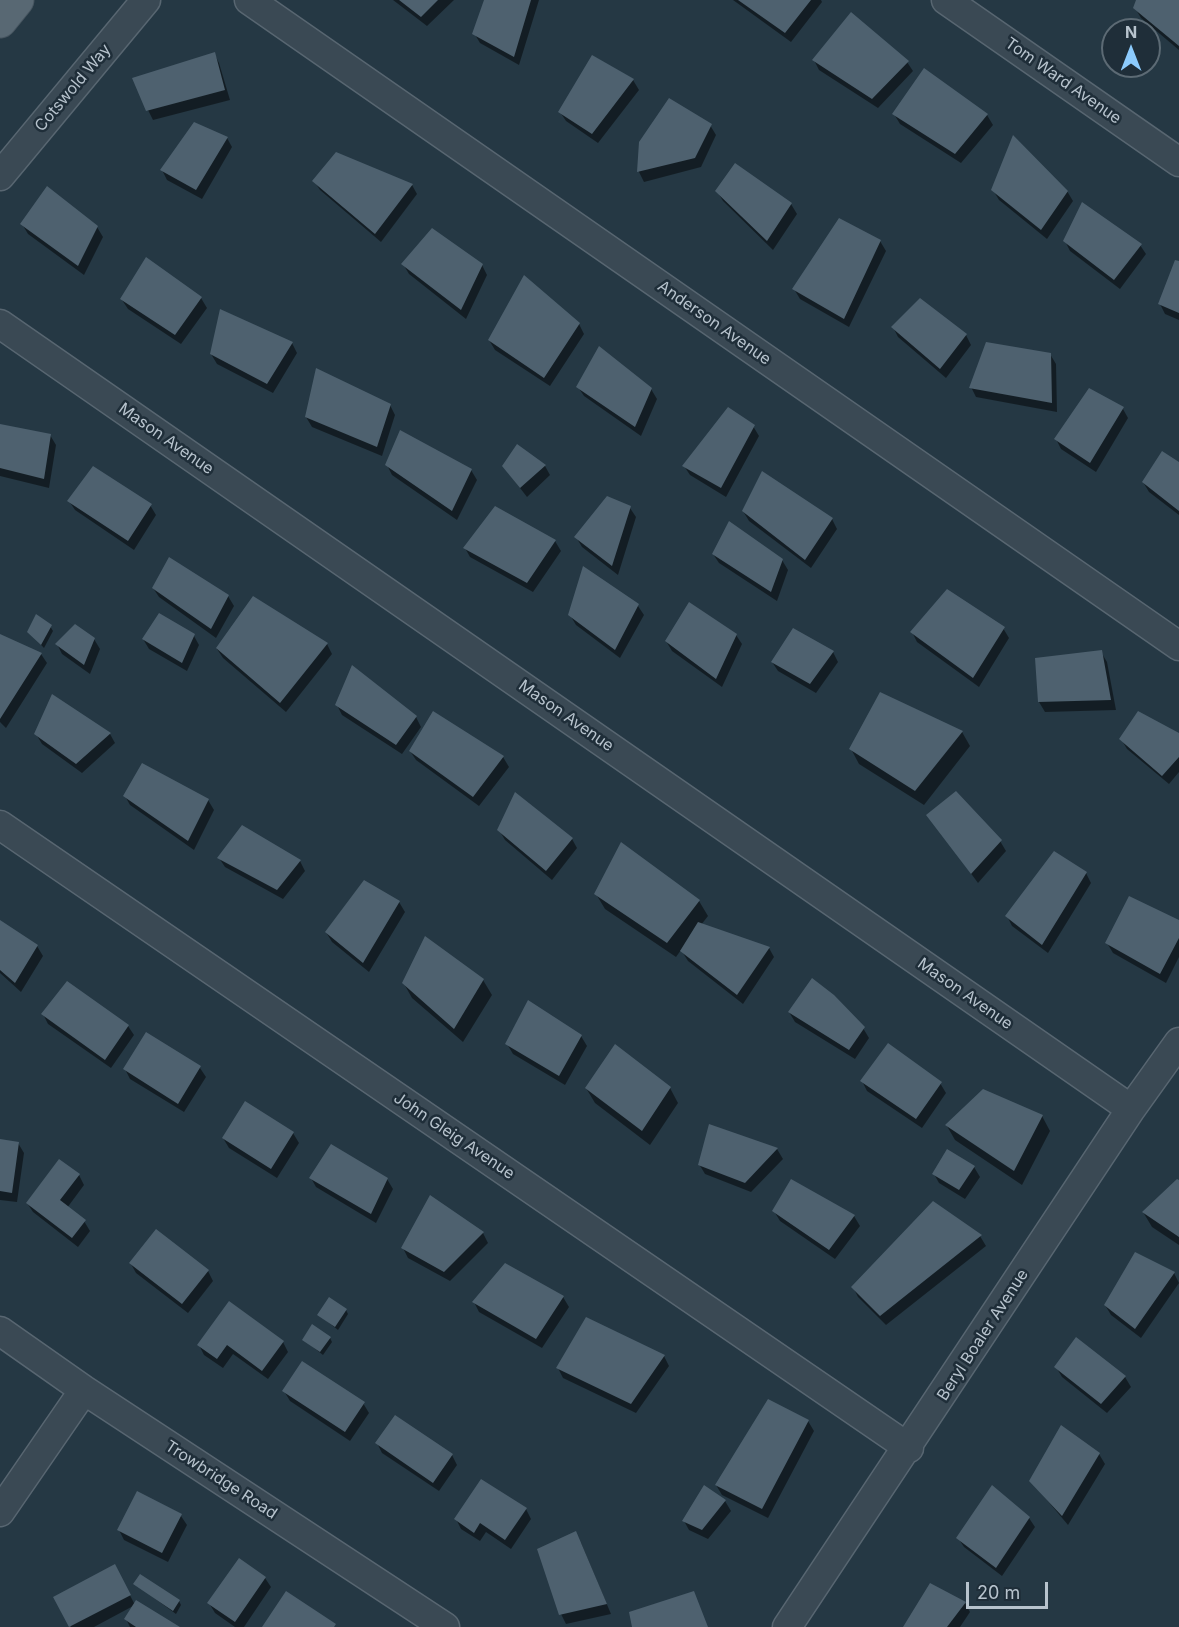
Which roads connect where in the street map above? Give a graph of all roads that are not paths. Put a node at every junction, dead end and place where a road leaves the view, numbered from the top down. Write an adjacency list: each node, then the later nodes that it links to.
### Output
1 (17, 0): 5 (main road)
2 (146, 0): 7 (street, Cotswold Way)
3 (249, 0): 9 (street, Anderson Avenue)
4 (946, 0): 6 (street, Tom Ward Avenue)
5 (0, 21)
6 (1179, 162)
7 (0, 176)
8 (0, 324): 12 (street, Mason Avenue)
9 (1179, 646)
10 (0, 825): 15 (street, John Gleig Avenue)
11 (1179, 1042): 12 (street, Beryl Boaler Avenue)
12 (1131, 1109): 15 (street, Beryl Boaler Avenue)
13 (0, 1331): 14 (street, Trowbridge Road)
14 (84, 1390): 16 (street); 17 (street, Trowbridge Road)
15 (909, 1448): 18 (street, Beryl Boaler Avenue)
16 (0, 1512)
17 (445, 1627)
18 (787, 1627)

